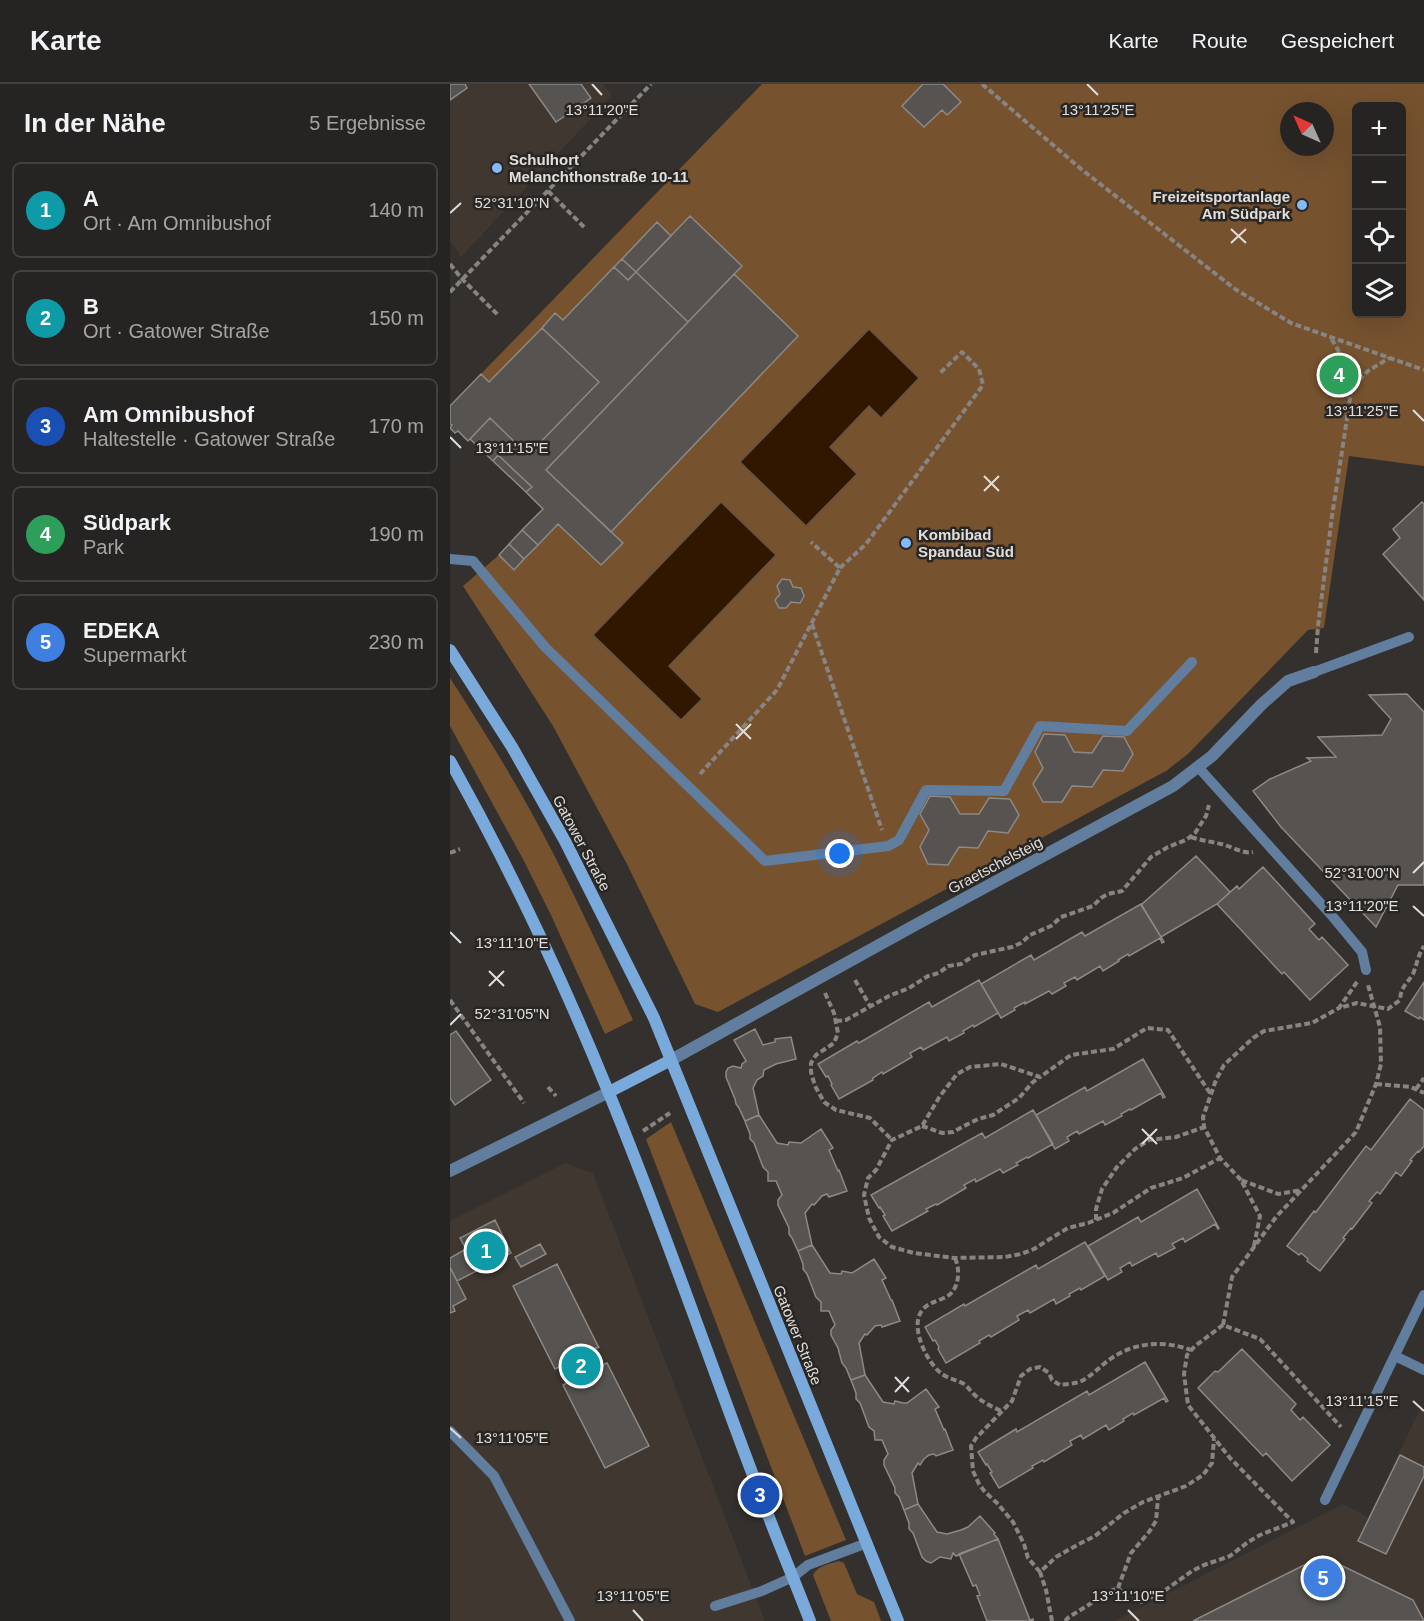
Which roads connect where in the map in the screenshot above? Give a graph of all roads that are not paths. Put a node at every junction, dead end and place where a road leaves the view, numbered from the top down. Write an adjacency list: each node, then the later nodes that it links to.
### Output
1 (450, 559): 4 (lane)
2 (1409, 637): 5 (lane)
3 (450, 650): 9 (main road, Gatower Straße)
4 (1192, 662)
5 (1314, 672): 7 (street, Graetschelsteig)
6 (450, 761): 10 (main road)
7 (1199, 768): 8 (lane); 9 (street, Graetschelsteig)
8 (1366, 970)
9 (670, 1060): 10 (main road); 17 (main road, Gatower Straße)
10 (609, 1092): 11 (street); 18 (main road)
11 (450, 1171)
12 (1424, 1295): 13 (lane)
13 (1395, 1356): 14 (lane); 16 (lane)
14 (1424, 1370)
15 (450, 1431): 20 (lane)
16 (1325, 1500)
17 (867, 1543): 18 (lane); 22 (main road, Gatower Straße)
18 (793, 1577): 19 (lane); 21 (main road)
19 (715, 1606)
20 (570, 1621)
21 (810, 1621)
22 (898, 1621)

